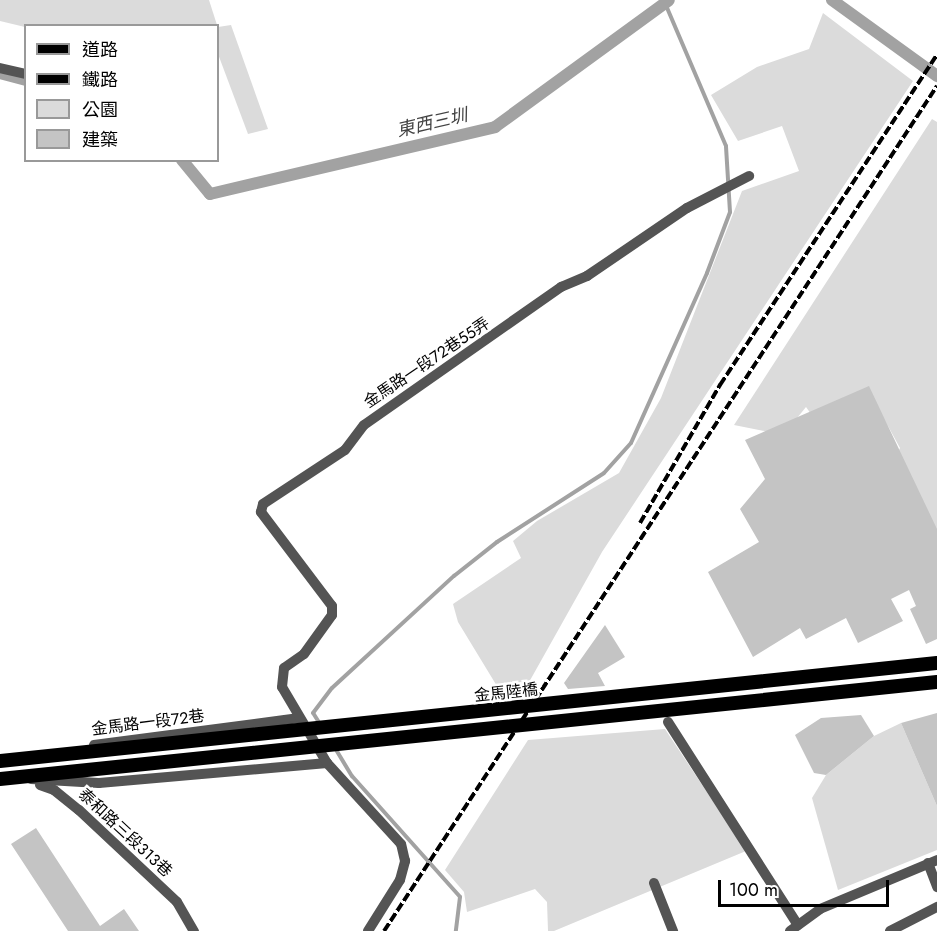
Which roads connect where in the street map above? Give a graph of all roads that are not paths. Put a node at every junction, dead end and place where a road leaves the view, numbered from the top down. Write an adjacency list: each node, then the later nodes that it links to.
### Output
1 (0, 68): 2 (street)
2 (24, 74)
3 (749, 176): 6 (street, 金馬路一段72巷55弄)
4 (937, 663): 8 (main road, 金馬陸橋)
5 (937, 682): 10 (main road, 金馬陸橋)
6 (299, 718): 8 (street, 金馬路一段72巷); 9 (street)
7 (668, 722): 16 (street)
8 (0, 761): 10 (street)
9 (327, 763): 10 (street); 18 (street)
10 (19, 778): 11 (main road, 金馬陸橋); 17 (street, 泰和路三段313巷)
11 (0, 779)
12 (933, 861): 14 (street); 16 (street)
13 (654, 883): 19 (street)
14 (937, 887)
15 (937, 906): 20 (street)
16 (792, 929)
17 (194, 931)
18 (368, 931)
19 (673, 931)
20 (890, 931)

